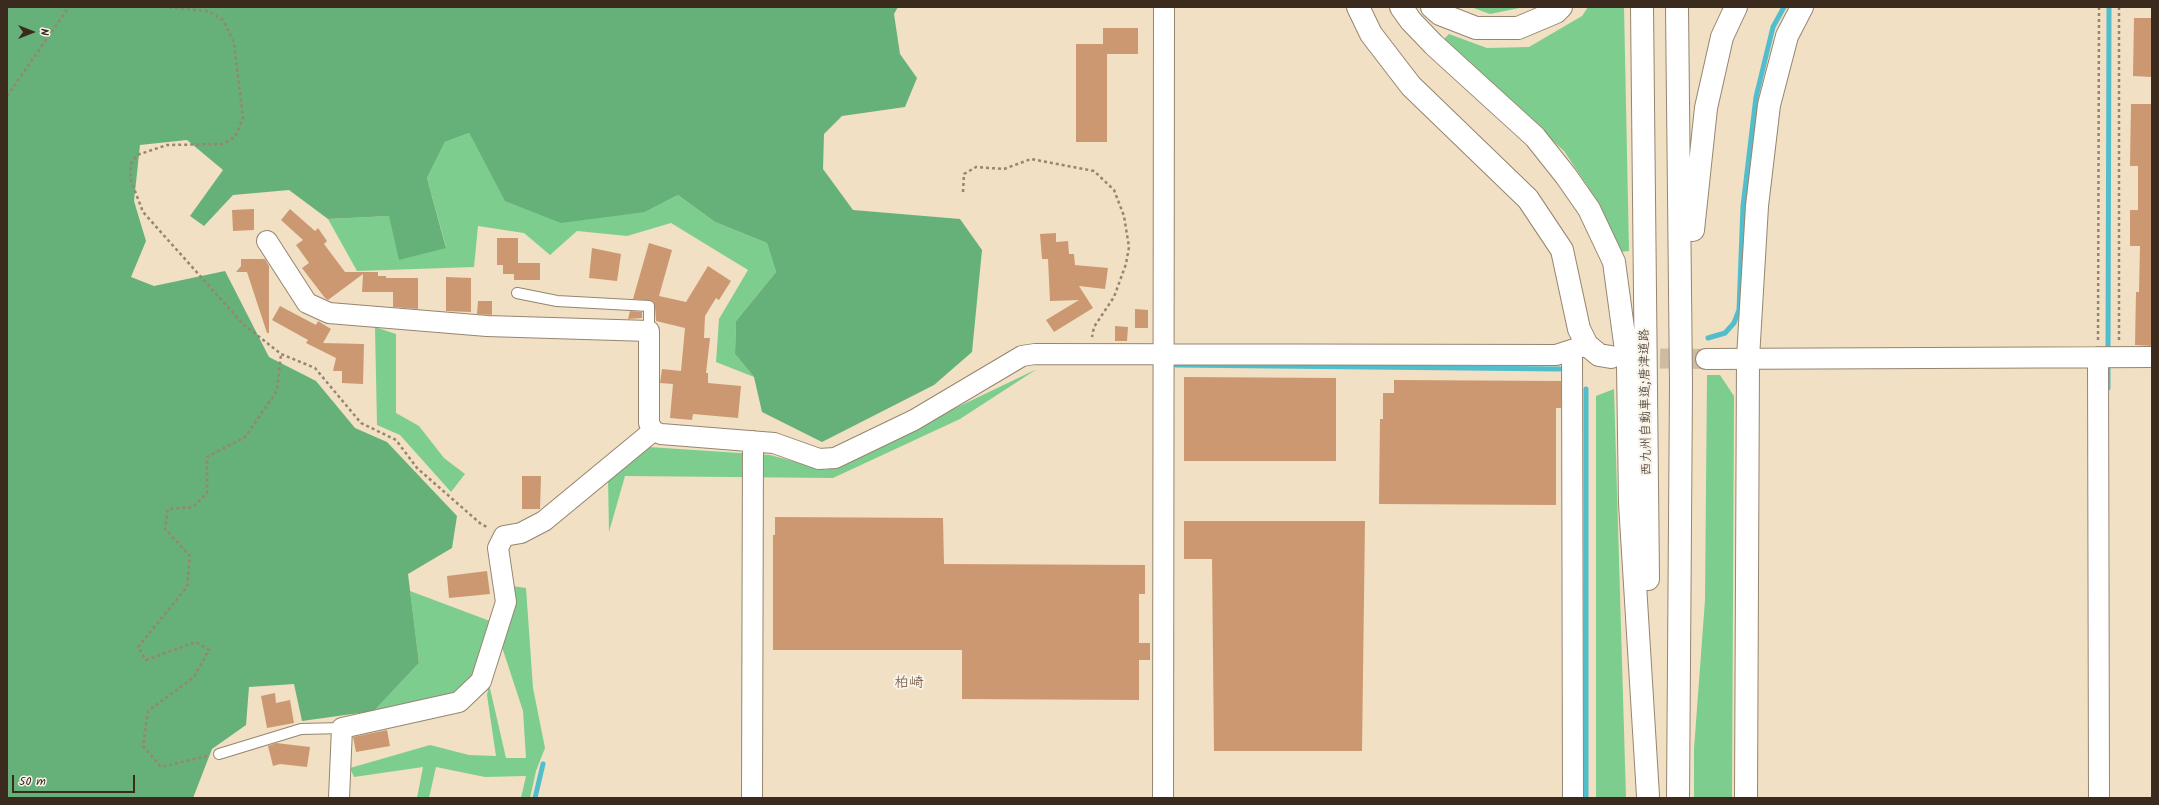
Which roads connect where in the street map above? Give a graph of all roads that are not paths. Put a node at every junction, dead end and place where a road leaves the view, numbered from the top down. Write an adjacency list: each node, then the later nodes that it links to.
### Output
1 (1164, 7): 14 (street)
2 (1358, 7): 13 (main road)
3 (1401, 7): 25 (main road)
4 (1432, 7): 5 (main road)
5 (1561, 7)
6 (1642, 7): 25 (main road, 西九州自動車道;唐津道路)
7 (1678, 7): 20 (main road)
8 (1736, 7): 20 (main road)
9 (1802, 7): 18 (main road)
10 (268, 241): 12 (street)
11 (517, 293): 12 (lane)
12 (649, 331): 21 (street)
13 (1580, 348): 14 (street); 15 (main road); 29 (street)
14 (1164, 354): 22 (street); 28 (street)
15 (1611, 357)
16 (2108, 357): 17 (street); 18 (street); 32 (street)
17 (2152, 357)
18 (1748, 358): 19 (street); 31 (main road)
19 (1706, 359)
20 (1681, 384): 30 (main road)
21 (653, 431): 22 (street); 23 (street)
22 (753, 441): 27 (street)
23 (342, 728): 24 (lane); 26 (street)
24 (219, 754)
25 (1648, 797)
26 (339, 798)
27 (752, 798)
28 (1163, 798)
29 (1573, 798)
30 (1678, 798)
31 (1746, 798)
32 (2099, 798)

